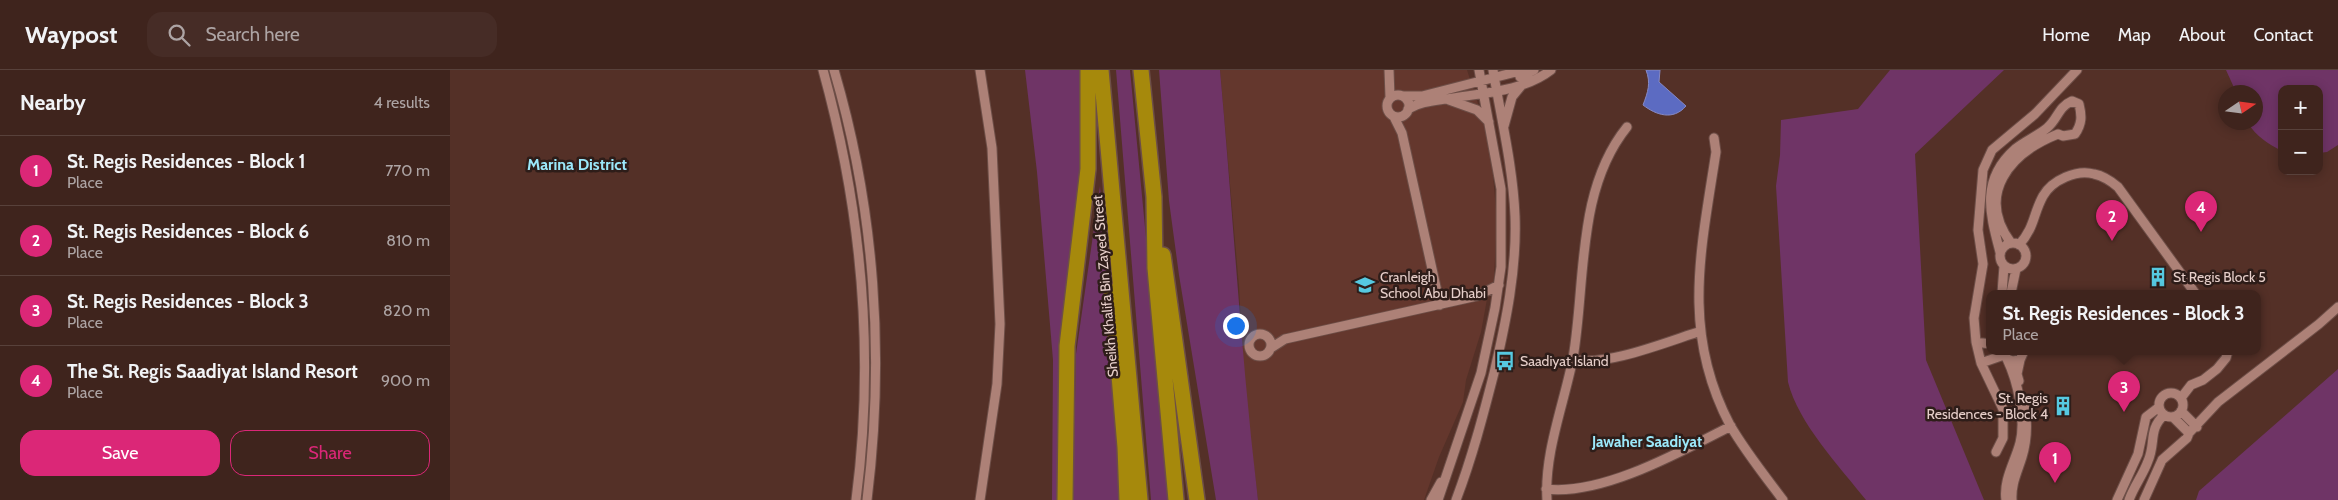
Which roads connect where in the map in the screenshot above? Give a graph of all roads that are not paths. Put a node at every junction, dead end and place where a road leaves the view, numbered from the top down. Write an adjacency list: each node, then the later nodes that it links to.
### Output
1 (823, 70): 65 (street)
2 (834, 70): 66 (street)
3 (980, 70): 67 (street)
4 (1088, 70): 68 (highway)
5 (1101, 70): 30 (highway, Sheikh Khalifa Bin Zayed Street)
6 (1141, 70): 29 (highway)
7 (1479, 70): 14 (street)
8 (1484, 70): 14 (street)
9 (1524, 70): 14 (street)
10 (1534, 70): 14 (street)
11 (1551, 70): 15 (street)
12 (2077, 70): 46 (street)
13 (1390, 74): 16 (street); 17 (street)
14 (1490, 84): 15 (street); 16 (street); 18 (street); 23 (street); 24 (street); 28 (street)
15 (1522, 85): 24 (street)
16 (1403, 96): 17 (street); 19 (street)
17 (1390, 97): 20 (street)
18 (1447, 99): 19 (street); 23 (street)
19 (1408, 111): 20 (street); 25 (street)
20 (1394, 117): 25 (street)
21 (2054, 123): 26 (street); 26 (street); 32 (street)
22 (1627, 127): 52 (street)
23 (1492, 128): 35 (street)
24 (1504, 128): 28 (street)
25 (1402, 133): 40 (street)
26 (2058, 134): 31 (street)
27 (1714, 138): 43 (street)
28 (1513, 183): 76 (street)
29 (1154, 196): 55 (highway); 71 (highway)
30 (1117, 240): 69 (highway); 70 (highway, Sheikh Khalifa Bin Zayed Street)
31 (2015, 244): 32 (street); 34 (street); 38 (street)
32 (2000, 252): 33 (street)
33 (2004, 266): 34 (street); 36 (street)
34 (2016, 269): 37 (street)
35 (1499, 285): 39 (street); 42 (street)
36 (2002, 290)
37 (2012, 290)
38 (2192, 290)
39 (1477, 296): 40 (street); 42 (street)
40 (1440, 306): 45 (street)
41 (2338, 307): 61 (street)
42 (1495, 308): 63 (street)
43 (1700, 331): 52 (street); 60 (street)
44 (1266, 336): 45 (street); 48 (street); 48 (street)
45 (1285, 339): 48 (street)
46 (1976, 342): 47 (street); 54 (street)
47 (1986, 343)
48 (1271, 348)
49 (2005, 355): 53 (street); 54 (street); 79 (street)
50 (2022, 355): 53 (street)
51 (2227, 355): 56 (street)
52 (1573, 358): 64 (street)
53 (2020, 360): 80 (street)
54 (1981, 363): 62 (street)
55 (1179, 373): 72 (highway); 73 (highway)
56 (2181, 398): 57 (street); 58 (street)
57 (2159, 407): 59 (street); 81 (street)
58 (2181, 411): 59 (street); 61 (street)
59 (2168, 416): 61 (street); 82 (street)
60 (1731, 426): 64 (street); 78 (street)
61 (2193, 430): 83 (street)
62 (1996, 452)
63 (1445, 478): 74 (street); 75 (street)
64 (1546, 489): 77 (street)
65 (856, 500)
66 (867, 500)
67 (980, 500)
68 (1065, 500)
69 (1127, 500)
70 (1140, 500)
71 (1176, 500)
72 (1197, 500)
73 (1207, 500)
74 (1431, 500)
75 (1438, 500)
76 (1456, 500)
77 (1546, 500)
78 (1783, 500)
79 (2006, 500)
80 (2012, 500)
81 (2117, 500)
82 (2129, 500)
83 (2144, 500)

